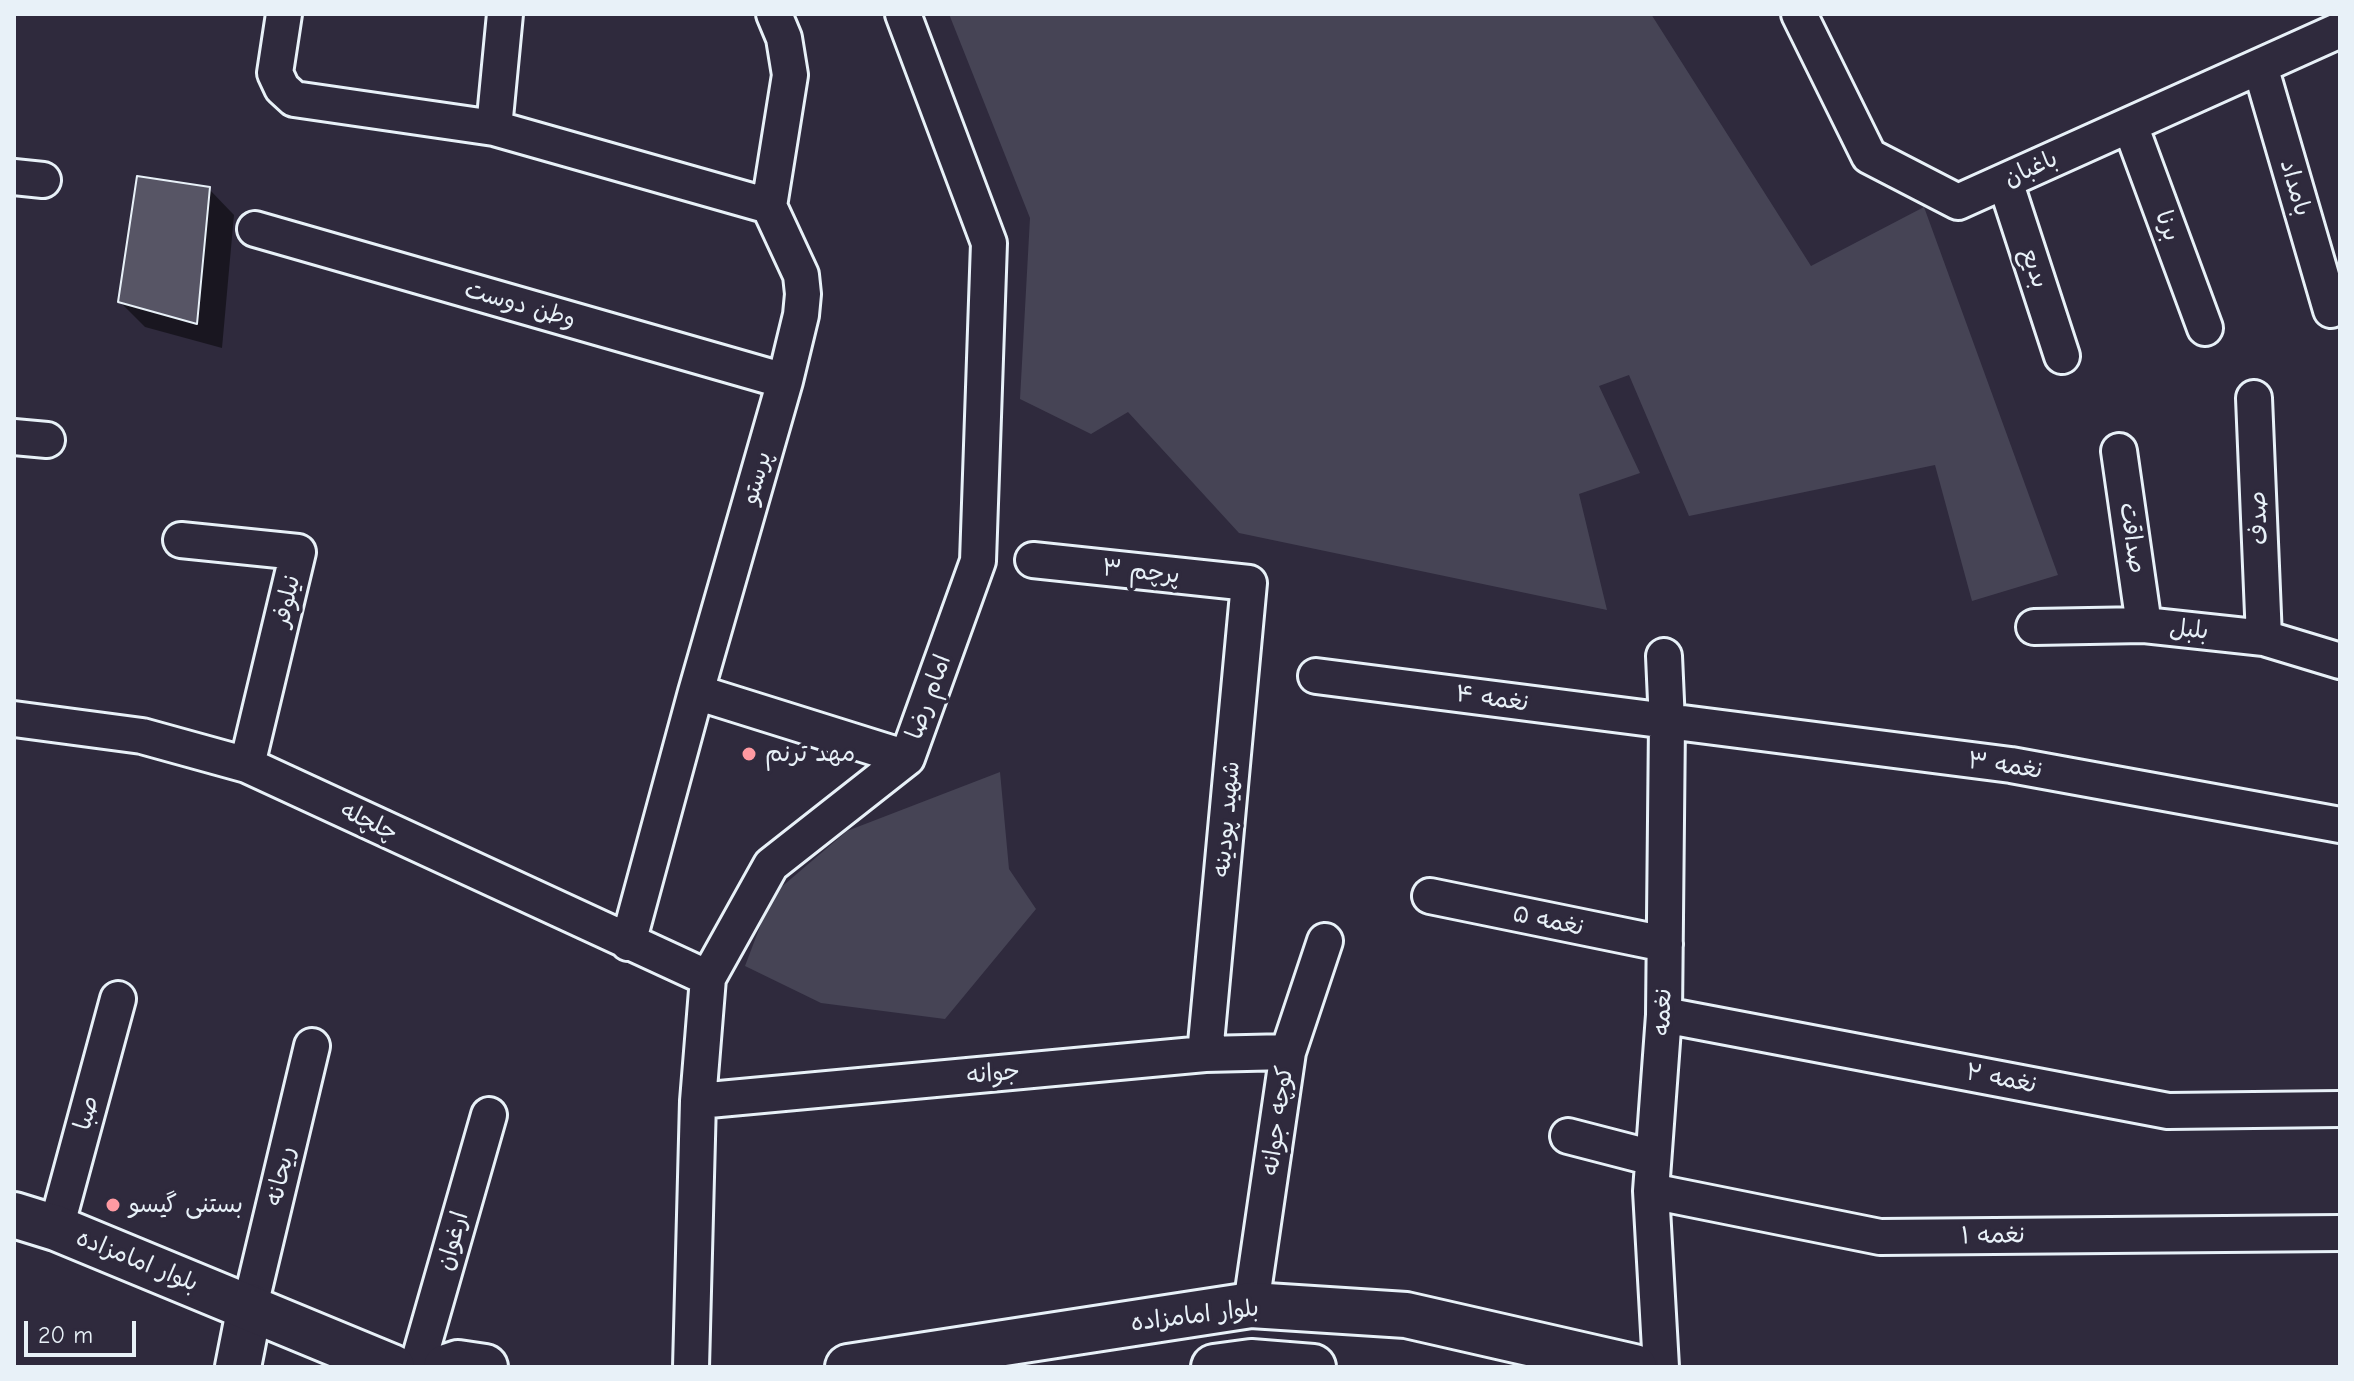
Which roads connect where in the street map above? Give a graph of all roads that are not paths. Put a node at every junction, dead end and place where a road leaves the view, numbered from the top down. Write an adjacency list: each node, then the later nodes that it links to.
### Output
1 (284, 14): 9 (street)
2 (505, 14): 9 (street)
3 (774, 14): 11 (street)
4 (903, 14): 31 (street, امام رضا)
5 (1799, 14): 10 (street, باغبان)
6 (2340, 30): 7 (street, باغبان)
7 (2260, 66): 8 (street, باغبان); 13 (street, بامداد)
8 (2130, 125): 10 (street, باغبان); 14 (street, برنا)
9 (494, 128): 11 (street)
10 (2005, 181): 15 (street, بدیع)
11 (769, 206): 16 (street, پرستو)
12 (255, 229): 16 (street, وطن دوست)
13 (2331, 310)
14 (2205, 328)
15 (2062, 356)
16 (785, 381): 28 (street, پرستو)
17 (2254, 398): 24 (street, صدف)
18 (2119, 451): 22 (street, صداقت)
19 (181, 540): 32 (street, نیلوفر)
20 (1033, 560): 21 (street, پرچم ۳)
21 (1249, 583): 43 (street, شهید پودینه)
22 (2144, 625): 23 (street, بلبل); 24 (street, بلبل)
23 (2034, 627)
24 (2264, 638): 26 (street, بلبل)
25 (1664, 656): 30 (street, نغمه)
26 (2340, 661)
27 (1316, 676): 30 (street, نغمه ۴)
28 (696, 692): 31 (street); 36 (street, پرستو)
29 (14, 719): 32 (street, چلچله)
30 (1667, 723): 33 (street, نغمه ۳); 37 (street, نغمه)
31 (907, 758): 38 (street, امام رضا)
32 (247, 765): 36 (street, چلچله)
33 (2340, 825)
34 (1430, 896): 37 (street, نغمه ۵)
35 (1325, 941): 42 (street, کوچه جوانه)
36 (628, 943): 38 (street, چلچله)
37 (1665, 944): 40 (street, نغمه)
38 (708, 978): 44 (street, امام رضا)
39 (118, 999): 50 (street, صبا)
40 (1664, 1015): 45 (street, نغمه ۲); 48 (street, نغمه)
41 (312, 1046): 53 (street, ریحانه)
42 (1288, 1052): 43 (street, جوانه); 52 (street, کوچه جوانه)
43 (1205, 1054): 44 (street, جوانه)
44 (698, 1101): 59 (street, امام رضا)
45 (2340, 1109)
46 (489, 1115): 56 (street, ارغوان)
47 (1568, 1136): 48 (street, نغمه ۱)
48 (1652, 1174): 51 (street, نغمه ۱); 64 (street, نغمه)
49 (14, 1215): 50 (main road, بلوار امامزاده)
50 (56, 1228): 53 (main road, بلوار امامزاده)
51 (2340, 1233)
52 (1251, 1305): 60 (main road, بلوار امامزاده); 63 (main road, بلوار امامزاده)
53 (250, 1306): 54 (main road); 55 (main road, بلوار امامزاده)
54 (238, 1367)
55 (392, 1367)
56 (417, 1367)
57 (446, 1367): 58 (main road)
58 (485, 1367)
59 (691, 1367)
60 (848, 1367)
61 (1214, 1367): 62 (main road)
62 (1313, 1367)
63 (1634, 1367)
64 (1661, 1367)

